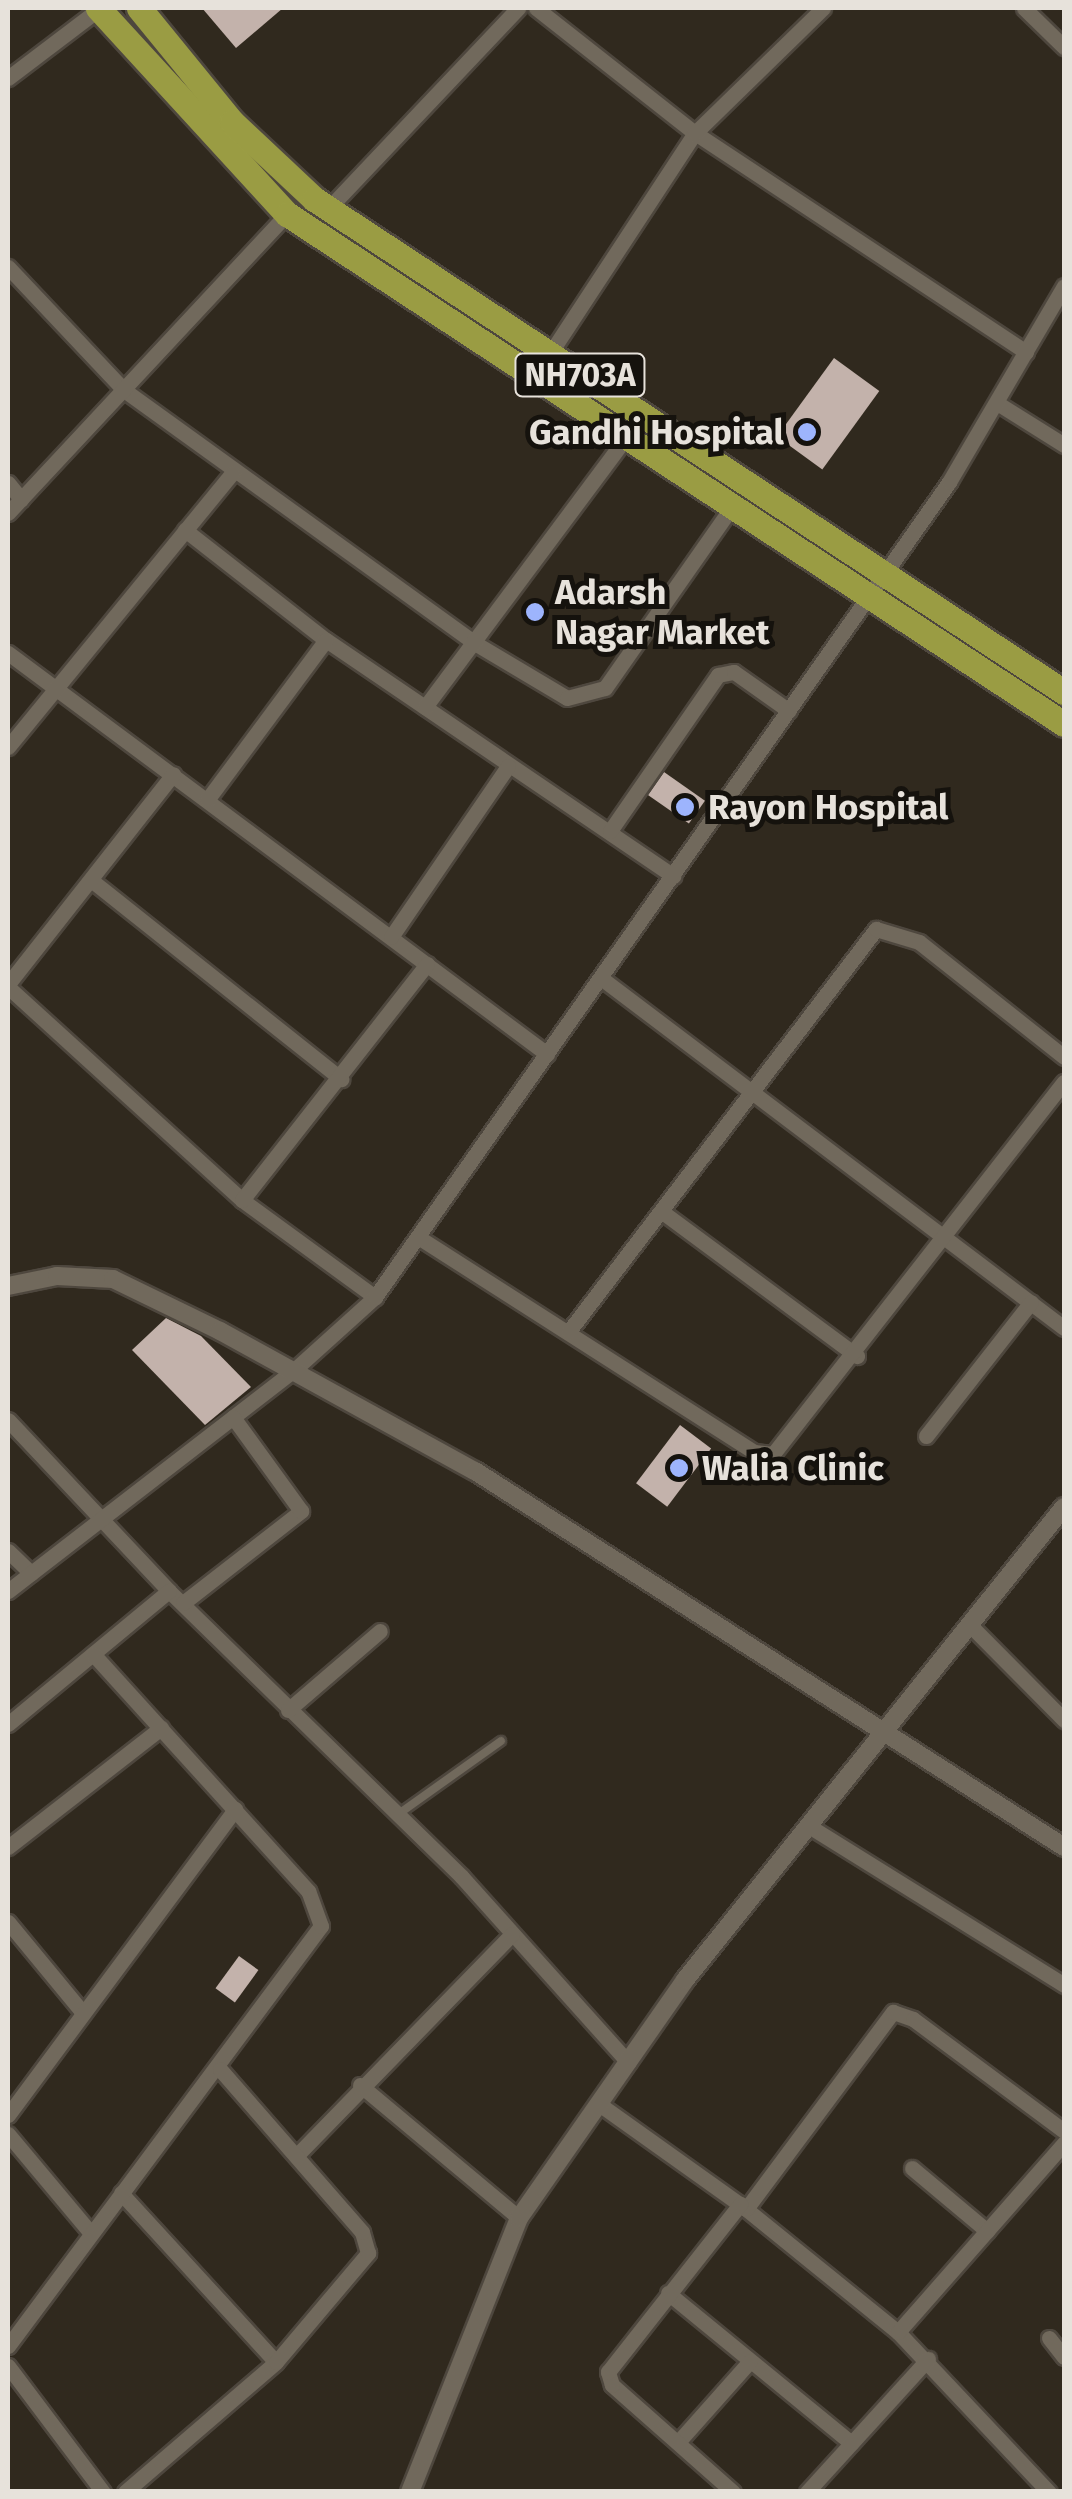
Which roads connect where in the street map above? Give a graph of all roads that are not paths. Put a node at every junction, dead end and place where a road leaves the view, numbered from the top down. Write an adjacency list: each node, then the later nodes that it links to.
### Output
1 (98, 8): 8 (street); 11 (highway, NH703A)
2 (138, 8): 10 (highway, NH703A)
3 (518, 8): 10 (street)
4 (536, 8): 9 (street)
5 (823, 8): 9 (street)
6 (1024, 8): 7 (street)
7 (1064, 46)
8 (8, 78)
9 (695, 133): 14 (street); 15 (street)
10 (328, 209): 15 (highway, NH703A)
11 (287, 214): 16 (street); 18 (highway, NH703A)
12 (8, 267): 16 (street)
13 (1064, 286): 14 (street)
14 (1026, 352): 17 (street)
15 (549, 355): 26 (highway, NH703A)
16 (124, 390): 20 (street); 22 (street)
17 (997, 403): 19 (street); 26 (street)
18 (626, 436): 23 (highway, NH703A); 29 (street)
19 (1064, 445)
20 (232, 473): 25 (street); 29 (street)
21 (8, 483): 22 (street)
22 (21, 499): 24 (street)
23 (733, 505): 27 (highway, NH703A); 29 (street)
24 (8, 513)
25 (184, 530): 28 (street); 31 (street)
26 (887, 572): 27 (street); 32 (highway, NH703A)
27 (871, 595): 34 (street); 35 (highway, NH703A)
28 (326, 640): 33 (street); 39 (street)
29 (473, 642): 33 (street)
30 (8, 653): 31 (street)
31 (54, 689): 36 (street); 38 (street)
32 (1064, 692)
33 (424, 707): 37 (street)
34 (790, 711): 40 (street); 41 (street)
35 (1064, 724)
36 (8, 746)
37 (508, 766): 40 (street); 43 (street)
38 (173, 774): 39 (street); 42 (street)
39 (207, 800): 43 (street)
40 (610, 832): 41 (street)
41 (673, 876): 45 (street)
42 (91, 880): 46 (street); 49 (street)
43 (391, 937): 44 (street)
44 (427, 964): 47 (street); 49 (street)
45 (601, 978): 47 (street); 51 (street)
46 (8, 986): 52 (street)
47 (548, 1054): 54 (street)
48 (1064, 1057): 51 (street)
49 (341, 1079): 52 (street)
50 (1064, 1082): 55 (street)
51 (751, 1091): 53 (street); 55 (street)
52 (242, 1200): 57 (street)
53 (661, 1211): 60 (street); 61 (street)
54 (418, 1237): 57 (street); 60 (street)
55 (946, 1238): 58 (street); 61 (street)
56 (8, 1286): 62 (street)
57 (375, 1297): 62 (street)
58 (1031, 1302): 59 (street); 65 (street)
59 (1064, 1328)
60 (569, 1331): 61 (street)
61 (857, 1356)
62 (293, 1371): 63 (street); 80 (street)
63 (233, 1417): 67 (street); 72 (street)
64 (8, 1420): 67 (street)
65 (926, 1436)
66 (1064, 1507): 73 (street)
67 (103, 1517): 69 (street); 71 (street)
68 (8, 1552): 69 (street)
69 (31, 1572): 70 (street)
70 (8, 1591)
71 (169, 1591): 72 (street); 75 (street)
72 (183, 1603): 76 (street)
73 (970, 1625): 77 (street); 80 (street)
74 (380, 1631): 76 (street)
75 (93, 1654): 78 (street); 79 (street)
76 (288, 1710): 83 (street)
77 (1064, 1720)
78 (8, 1724)
79 (161, 1728): 82 (street); 86 (street)
80 (888, 1728): 84 (street); 85 (street)
81 (501, 1741): 83 (lane)
82 (235, 1809): 90 (street); 92 (street)
83 (400, 1813): 88 (street)
84 (809, 1826): 89 (street); 91 (street)
85 (1064, 1847)
86 (8, 1848)
87 (8, 1922): 90 (street)
88 (512, 1934): 91 (street); 93 (street)
89 (1064, 1985)
90 (84, 2013): 95 (street)
91 (628, 2062): 94 (street)
92 (220, 2069): 99 (street); 101 (street)
93 (360, 2085): 99 (street); 103 (street)
94 (599, 2104): 102 (street); 103 (street)
95 (8, 2115)
96 (1064, 2131): 102 (street)
97 (8, 2134): 104 (street)
98 (1064, 2142): 105 (street)
99 (298, 2154): 113 (street)
100 (912, 2168): 105 (street)
101 (121, 2193): 104 (street); 113 (street)
102 (743, 2206): 106 (street); 107 (street)
103 (519, 2218): 119 (street)
104 (90, 2232): 108 (street)
105 (987, 2232): 107 (street)
106 (668, 2294): 112 (street); 115 (street)
107 (898, 2332): 111 (street)
108 (10, 2338)
109 (1050, 2338): 110 (street)
110 (1064, 2357)
111 (928, 2360): 116 (street); 122 (street)
112 (750, 2361): 115 (street); 116 (street)
113 (276, 2362): 118 (street)
114 (8, 2366): 117 (street)
115 (679, 2441): 120 (street)
116 (851, 2443): 121 (street)
117 (102, 2492)
118 (124, 2492)
119 (410, 2492)
120 (733, 2492)
121 (807, 2492)
122 (1049, 2492)

